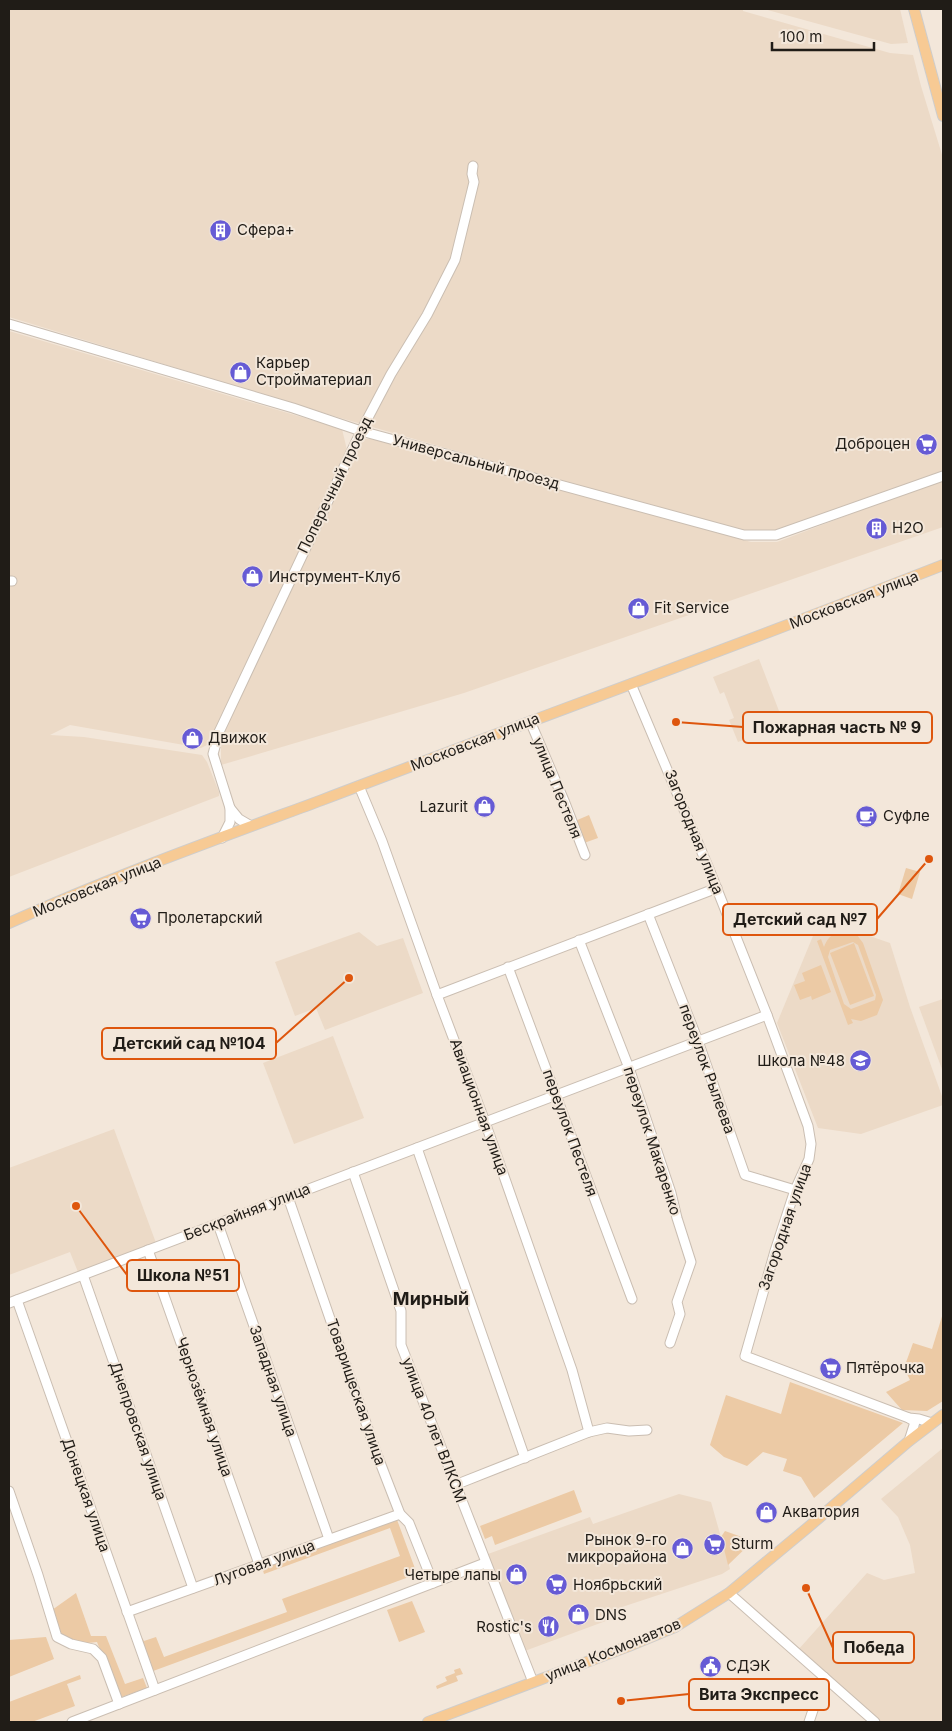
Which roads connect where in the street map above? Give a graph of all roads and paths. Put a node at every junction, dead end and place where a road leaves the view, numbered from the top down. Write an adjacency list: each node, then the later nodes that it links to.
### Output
1 (914, 9): 2 (main road)
2 (942, 111)
3 (473, 166): 5 (street, Поперечный проезд)
4 (9, 324): 5 (street, Универсальный проезд)
5 (360, 430): 6 (street, Универсальный проезд); 11 (street, Поперечный проезд)
6 (943, 476)
7 (943, 565): 8 (main road, Московская улица)
8 (631, 684): 9 (main road, Московская улица); 15 (street, Загородная улица)
9 (530, 721): 10 (main road, Московская улица); 14 (street, улица Пестеля)
10 (359, 786): 12 (main road, Московская улица); 20 (street, Авиационная улица)
11 (230, 808): 12 (street); 13 (street, Поперечный проезд)
12 (251, 826): 13 (main road, Московская улица)
13 (222, 838): 17 (main road, Московская улица)
14 (585, 855)
15 (717, 888): 16 (street); 21 (street, Загородная улица)
16 (648, 914): 18 (street); 22 (street, переулок Рылеева)
17 (9, 923)
18 (579, 940): 19 (street); 23 (street, переулок Макаренко)
19 (508, 967): 20 (street); 24 (street, переулок Пестеля)
20 (437, 995): 25 (street, Авиационная улица)
21 (767, 1015): 22 (street, Бескрайняя улица); 28 (street, Загородная улица)
22 (698, 1042): 23 (street, Бескрайняя улица); 28 (street, переулок Рылеева)
23 (629, 1068): 24 (street, Бескрайняя улица); 35 (street, переулок Макаренко)
24 (556, 1095): 25 (street, Бескрайняя улица); 33 (street, переулок Пестеля)
25 (486, 1122): 26 (street, Бескрайняя улица); 40 (street, Авиационная улица)
26 (417, 1148): 27 (street, Бескрайняя улица); 42 (street)
27 (353, 1172): 29 (street, Бескрайняя улица); 43 (street, улица 40 лет ВЛКСМ)
28 (796, 1190): 37 (street, Загородная улица)
29 (288, 1197): 30 (street, Бескрайняя улица); 45 (street, Товарищеская улица)
30 (218, 1224): 31 (street, Бескрайняя улица); 46 (street, Западная улица)
31 (148, 1250): 32 (street, Бескрайняя улица); 48 (street, Чернозёмная улица)
32 (83, 1275): 34 (street, Бескрайняя улица); 50 (street, Днепровская улица)
33 (632, 1299)
34 (13, 1301): 52 (street, Донецкая улица)
35 (670, 1343)
36 (943, 1415): 38 (main road, улица Космонавтов)
37 (909, 1418): 38 (street, Загородная улица); 41 (street)
38 (932, 1423): 41 (main road, улица Космонавтов)
39 (647, 1430): 40 (street)
40 (589, 1432): 42 (street)
41 (909, 1441): 51 (main road, улица Космонавтов)
42 (525, 1458): 43 (street)
43 (455, 1485): 47 (street, улица 40 лет ВЛКСМ)
44 (9, 1491): 56 (street)
45 (400, 1514): 46 (street, Луговая улица); 49 (street, Товарищеская улица)
46 (329, 1539): 48 (street, Луговая улица)
47 (485, 1563): 49 (street); 54 (street, улица 40 лет ВЛКСМ)
48 (259, 1564): 50 (street, Луговая улица)
49 (433, 1583): 55 (street)
50 (193, 1588): 52 (street, Луговая улица)
51 (729, 1592): 53 (street); 54 (main road, улица Космонавтов)
52 (127, 1612): 55 (street, Донецкая улица)
53 (824, 1678): 59 (street); 60 (street)
54 (532, 1682): 58 (main road, улица Космонавтов)
55 (155, 1690): 56 (street)
56 (119, 1704): 57 (street)
57 (72, 1722)
58 (428, 1722)
59 (809, 1722)
60 (875, 1722)

